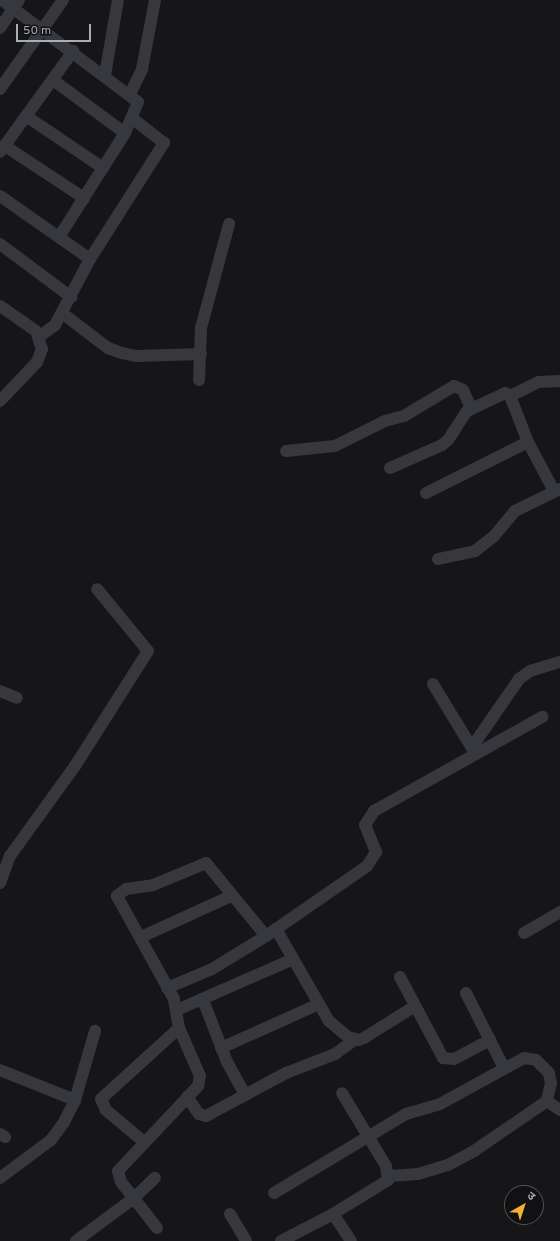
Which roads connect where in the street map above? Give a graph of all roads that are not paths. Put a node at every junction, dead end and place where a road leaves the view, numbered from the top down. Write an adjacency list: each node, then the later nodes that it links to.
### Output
1 (2, 0): 5 (street)
2 (63, 0): 7 (street)
3 (118, 0): 9 (street)
4 (155, 0): 12 (street)
5 (16, 4): 6 (street); 7 (street)
6 (0, 28)
7 (44, 30): 8 (street); 11 (street)
8 (73, 52): 9 (street); 10 (street)
9 (105, 75): 12 (street)
10 (53, 80): 13 (street); 15 (street)
11 (0, 89)
12 (130, 94): 14 (street)
13 (26, 116): 16 (street); 17 (street)
14 (133, 119): 15 (street); 23 (street)
15 (125, 133): 17 (street)
16 (2, 149): 19 (street)
17 (103, 168): 19 (street)
18 (0, 196): 21 (street)
19 (84, 198): 21 (street)
20 (229, 224): 28 (street)
21 (59, 237): 23 (street)
22 (0, 244): 24 (street)
23 (90, 259): 24 (street)
24 (71, 297): 26 (street)
25 (0, 306): 27 (street)
26 (62, 313): 27 (street); 28 (street)
27 (40, 336): 31 (street)
28 (201, 354): 29 (street)
29 (199, 380)
30 (560, 381): 32 (street)
31 (2, 394)
32 (510, 396): 33 (street); 34 (street)
33 (471, 408): 35 (street); 36 (street)
34 (528, 442): 37 (street); 38 (street)
35 (286, 451)
36 (390, 468)
37 (557, 490): 39 (street)
38 (426, 493)
39 (438, 559)
40 (97, 589): 47 (street)
41 (560, 662): 46 (street)
42 (434, 684): 46 (street)
43 (0, 690): 44 (street)
44 (18, 698)
45 (542, 717): 46 (street)
46 (474, 750): 50 (street)
47 (0, 883)
48 (231, 896): 52 (street); 53 (street); 53 (street)
49 (560, 912): 51 (street)
50 (276, 929): 52 (street); 54 (street)
51 (524, 933)
52 (266, 936): 56 (street)
53 (141, 937): 56 (street)
54 (293, 959): 58 (street); 59 (street)
55 (400, 977): 60 (street)
56 (167, 988): 61 (street)
57 (466, 993): 65 (street)
58 (203, 1000): 61 (street); 66 (street)
59 (319, 1004): 64 (street); 66 (street)
60 (415, 1006): 64 (street); 65 (street)
61 (176, 1010): 62 (street)
62 (178, 1028): 71 (street); 76 (street)
63 (95, 1031): 72 (street)
64 (354, 1040): 70 (street)
65 (490, 1040): 67 (street)
66 (221, 1048): 70 (street)
67 (504, 1068): 73 (street); 75 (street)
68 (0, 1070): 72 (street)
69 (342, 1093): 75 (street)
70 (245, 1095): 71 (street)
71 (187, 1097): 76 (street)
72 (76, 1100): 78 (street)
73 (547, 1101): 74 (street); 77 (street)
74 (560, 1110)
75 (367, 1135): 77 (street); 80 (street)
76 (144, 1142): 81 (street)
77 (390, 1176): 83 (street)
78 (0, 1178)
79 (155, 1178): 81 (street)
80 (274, 1193)
81 (134, 1198): 84 (street); 85 (street)
82 (230, 1214): 86 (street)
83 (333, 1214): 87 (street); 88 (street)
84 (157, 1228)
85 (76, 1241)
86 (246, 1241)
87 (280, 1241)
88 (351, 1241)

